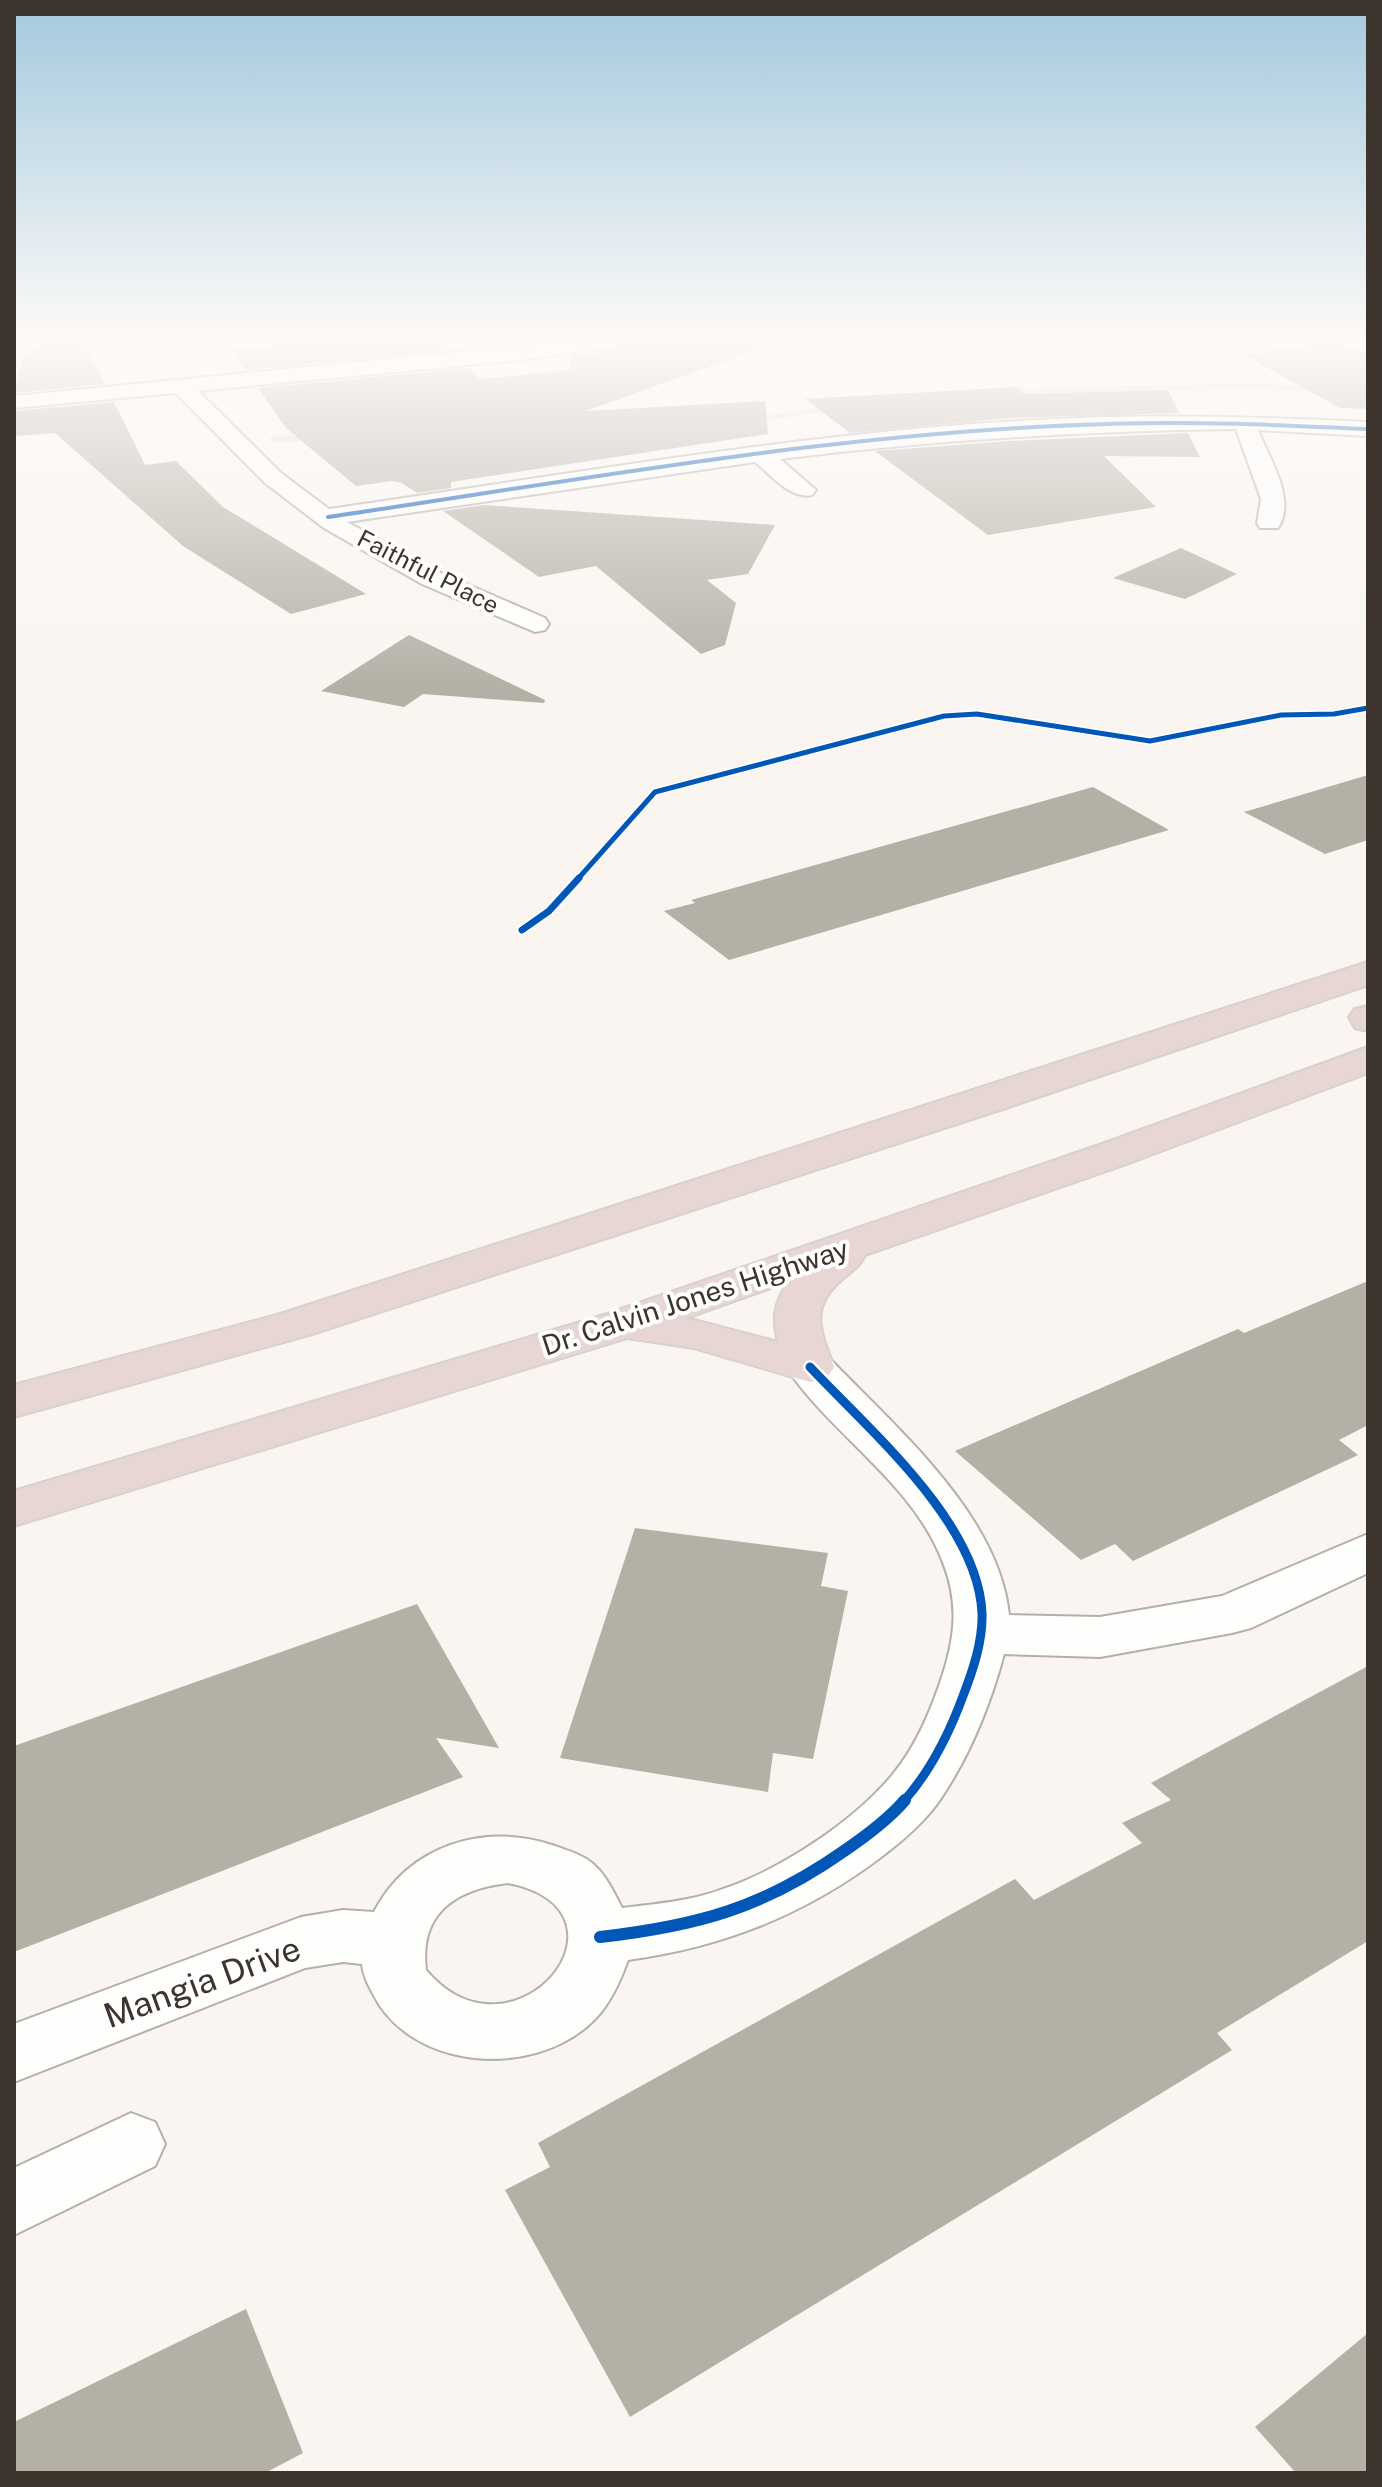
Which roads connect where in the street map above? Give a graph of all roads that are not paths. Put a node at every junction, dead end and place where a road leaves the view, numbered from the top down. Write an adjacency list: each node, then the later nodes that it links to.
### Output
1 (252, 457): 6 (street, Faithful Place)
2 (746, 457): 6 (street)
3 (763, 457): 5 (street)
4 (1257, 457): 7 (street)
5 (804, 490)
6 (328, 517): 8 (street, Faithful Place)
7 (1269, 523)
8 (535, 624)
9 (1368, 973): 14 (highway)
10 (1368, 1059): 11 (highway, Dr. Calvin Jones Highway)
11 (867, 1240): 12 (highway, Dr. Calvin Jones Highway); 13 (highway)
12 (623, 1324): 13 (highway); 15 (highway, Dr. Calvin Jones Highway)
13 (810, 1367): 17 (street)
14 (14, 1401)
15 (14, 1509)
16 (1368, 1552): 17 (street)
17 (984, 1634): 18 (street)
18 (600, 1937): 19 (street); 19 (street)
19 (394, 1940): 20 (street, Mangia Drive)
20 (14, 2053)
21 (131, 2144): 22 (street)
22 (14, 2203)

